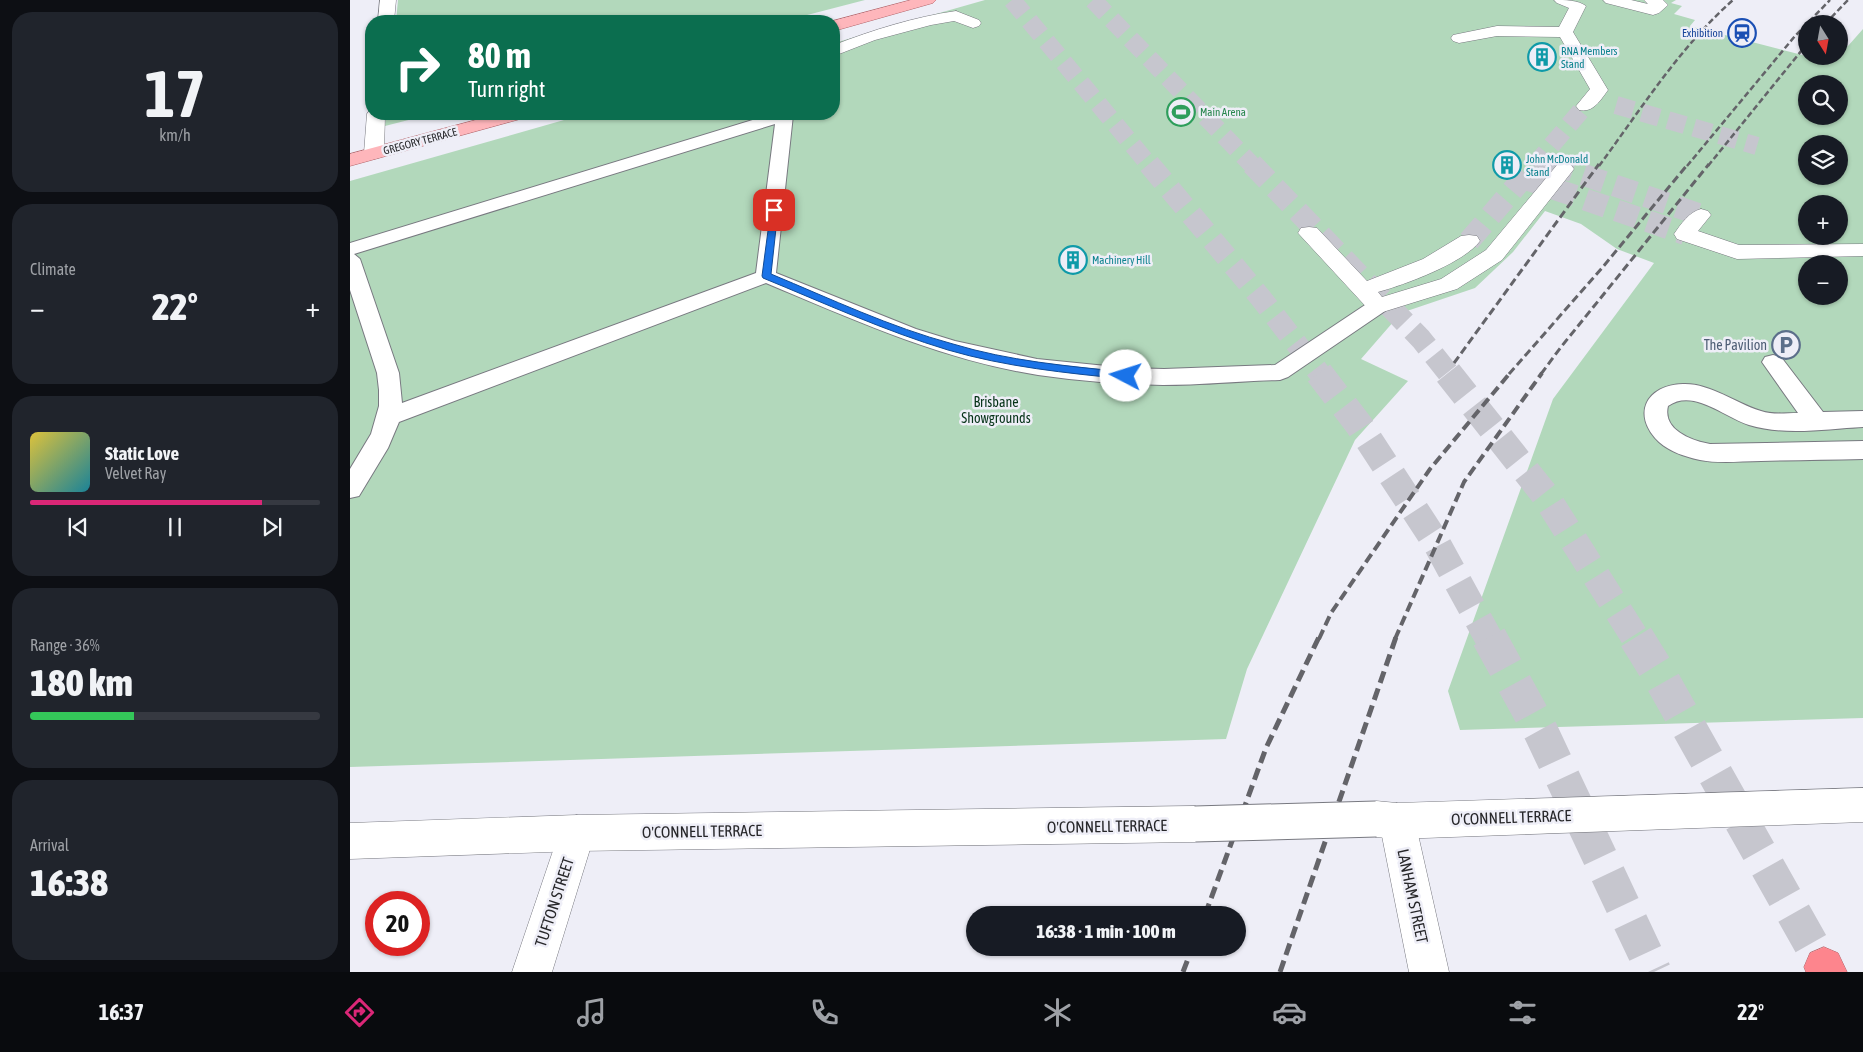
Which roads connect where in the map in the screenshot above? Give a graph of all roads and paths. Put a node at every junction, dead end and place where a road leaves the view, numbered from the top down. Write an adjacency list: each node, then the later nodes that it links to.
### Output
1 (388, 0): 6 (street)
2 (928, 0): 8 (main road)
3 (1562, 0): 9 (street)
4 (1611, 0): 5 (street)
5 (1652, 0)
6 (387, 15)
7 (973, 23): 11 (street)
8 (840, 24)
9 (1565, 32): 10 (street); 12 (street)
10 (1459, 38)
11 (840, 49)
12 (1595, 102)
13 (376, 120): 17 (street)
14 (496, 120): 17 (main road, GREGORY TERRACE)
15 (765, 120): 23 (lane)
16 (783, 120): 26 (lane)
17 (374, 154): 18 (main road, GREGORY TERRACE)
18 (350, 160)
19 (1564, 169): 28 (street)
20 (1701, 215): 24 (street)
21 (1309, 234): 27 (street)
22 (1469, 241): 27 (street)
23 (350, 249)
24 (1863, 250)
25 (350, 259): 30 (lane)
26 (766, 276): 28 (lane); 30 (lane)
27 (1362, 289): 28 (street)
28 (1378, 306)
29 (1773, 362): 32 (lane)
30 (389, 417): 34 (lane)
31 (1863, 419): 32 (lane)
32 (1816, 420): 33 (lane)
33 (1863, 450)
34 (350, 489)
35 (1863, 805): 36 (street, O'CONNELL TERRACE)
36 (1386, 820): 37 (street, O'CONNELL TERRACE, bridge); 40 (street, LANHAM STREET)
37 (577, 833): 38 (street, O'CONNELL TERRACE); 39 (street, TUFTON STREET)
38 (350, 841)
39 (532, 972)
40 (1429, 972)

